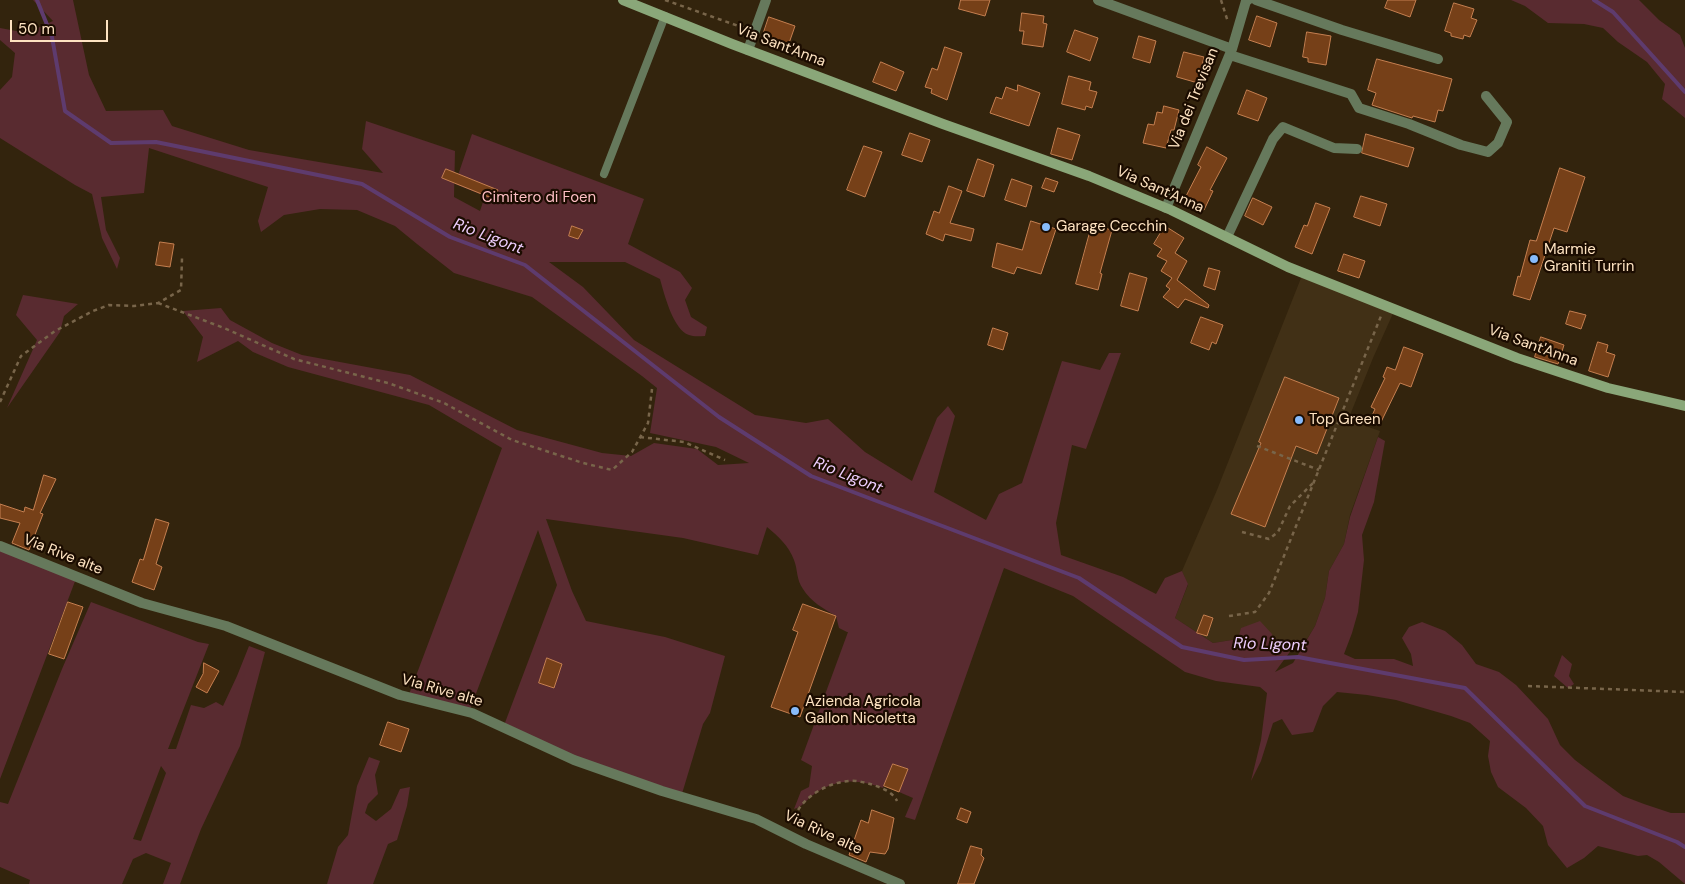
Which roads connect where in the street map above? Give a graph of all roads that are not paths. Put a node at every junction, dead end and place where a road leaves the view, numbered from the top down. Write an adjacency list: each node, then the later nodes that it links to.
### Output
1 (623, 0): 6 (main road, Via Sant'Anna)
2 (766, 0): 8 (street)
3 (1098, 0): 7 (street, Via dei Trevisan)
4 (1248, 0): 7 (street)
5 (1256, 0): 9 (street)
6 (665, 16): 8 (main road, Via Sant'Anna); 12 (lane)
7 (1232, 48): 10 (street); 13 (street, Via dei Trevisan)
8 (748, 50): 13 (main road, Via Sant'Anna)
9 (1438, 59)
10 (1486, 96)
11 (1357, 149): 14 (street)
12 (604, 174)
13 (1166, 208): 14 (main road, Via Sant'Anna)
14 (1227, 237): 15 (main road, Via Sant'Anna)
15 (1685, 406)
16 (0, 546): 17 (street, Via Rive alte)
17 (900, 884)

